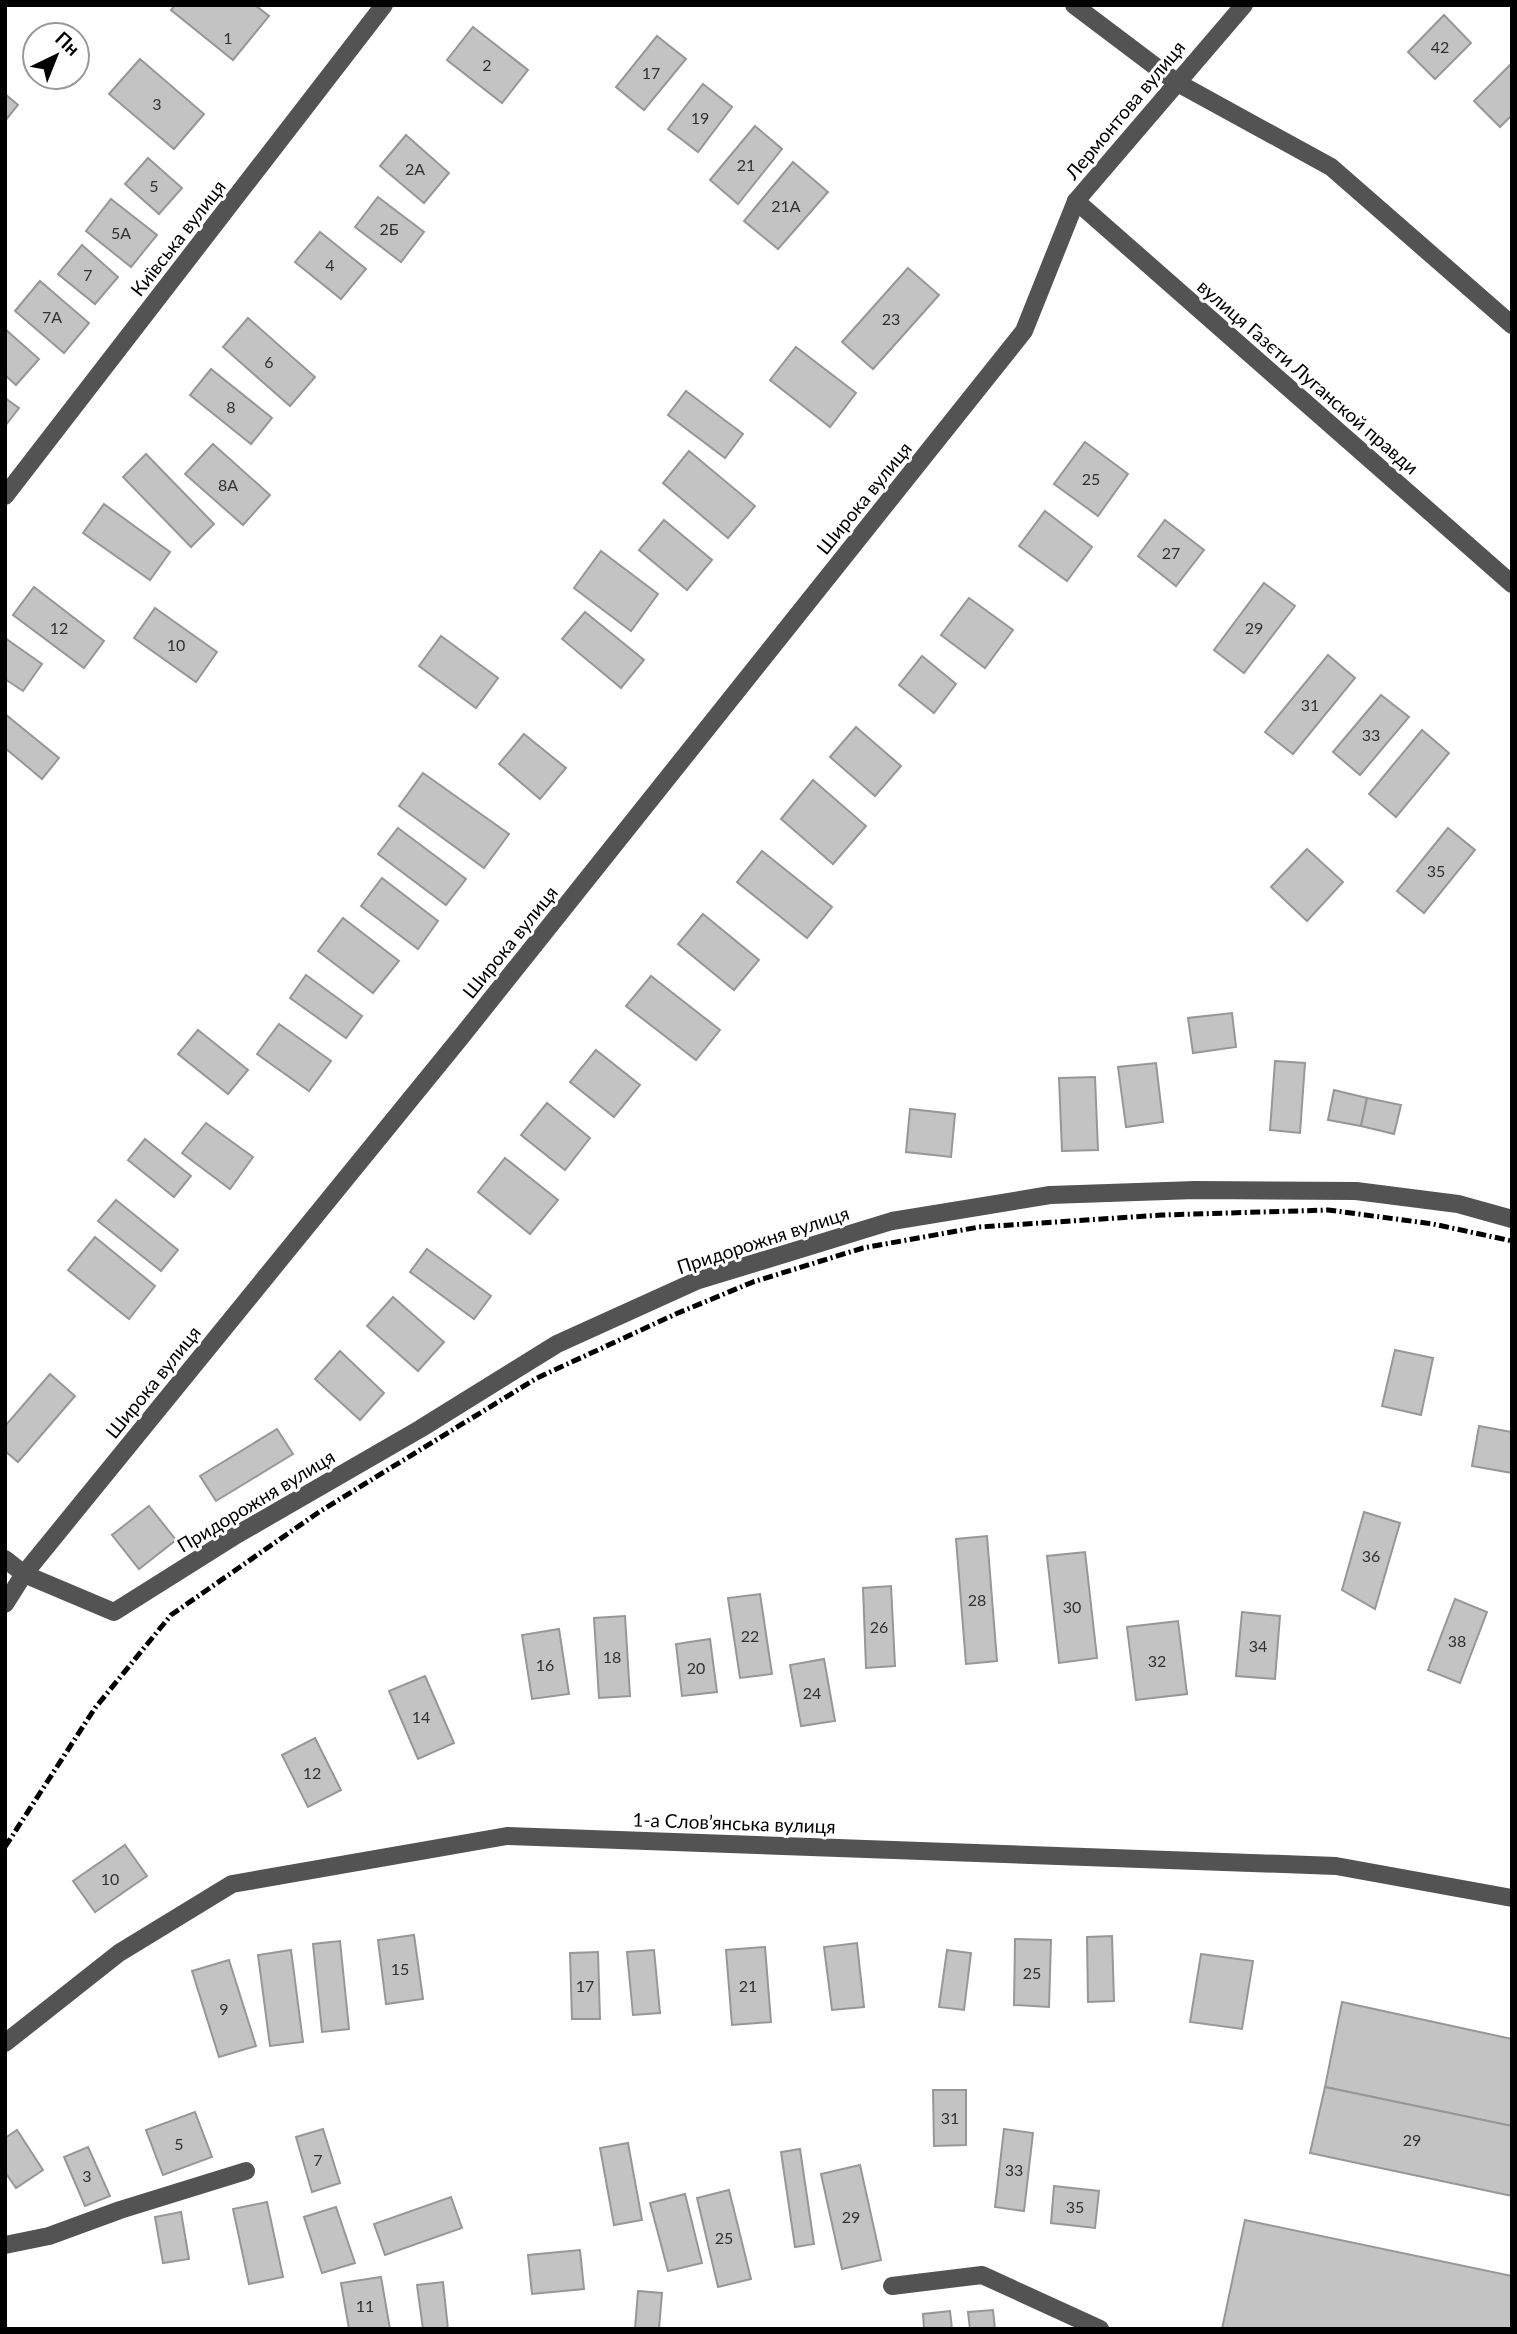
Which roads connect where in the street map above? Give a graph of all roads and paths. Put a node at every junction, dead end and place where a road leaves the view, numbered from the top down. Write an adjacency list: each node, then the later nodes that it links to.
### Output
1 (384, 5): 8 (street, Київська вулиця)
2 (1074, 5): 4 (street)
3 (1244, 5): 4 (street, Лермонтова вулиця)
4 (1176, 82): 5 (street, Лермонтова вулиця); 6 (street)
5 (1076, 201): 7 (street, Лермонтова вулиця); 9 (street, вулиця Газєти Луганской правди)
6 (1512, 326)
7 (1024, 331): 12 (street, Широка вулиця)
8 (5, 496)
9 (1512, 584)
10 (1512, 1219): 12 (street, Придорожня вулиця)
11 (5, 1559): 12 (street)
12 (24, 1574): 13 (street)
13 (5, 1604)
14 (1512, 1898): 15 (street, 1-а Слов’янська вулиця)
15 (5, 2043)
16 (246, 2171): 17 (street)
17 (5, 2245)
18 (892, 2286): 19 (street)
19 (1100, 2329)

